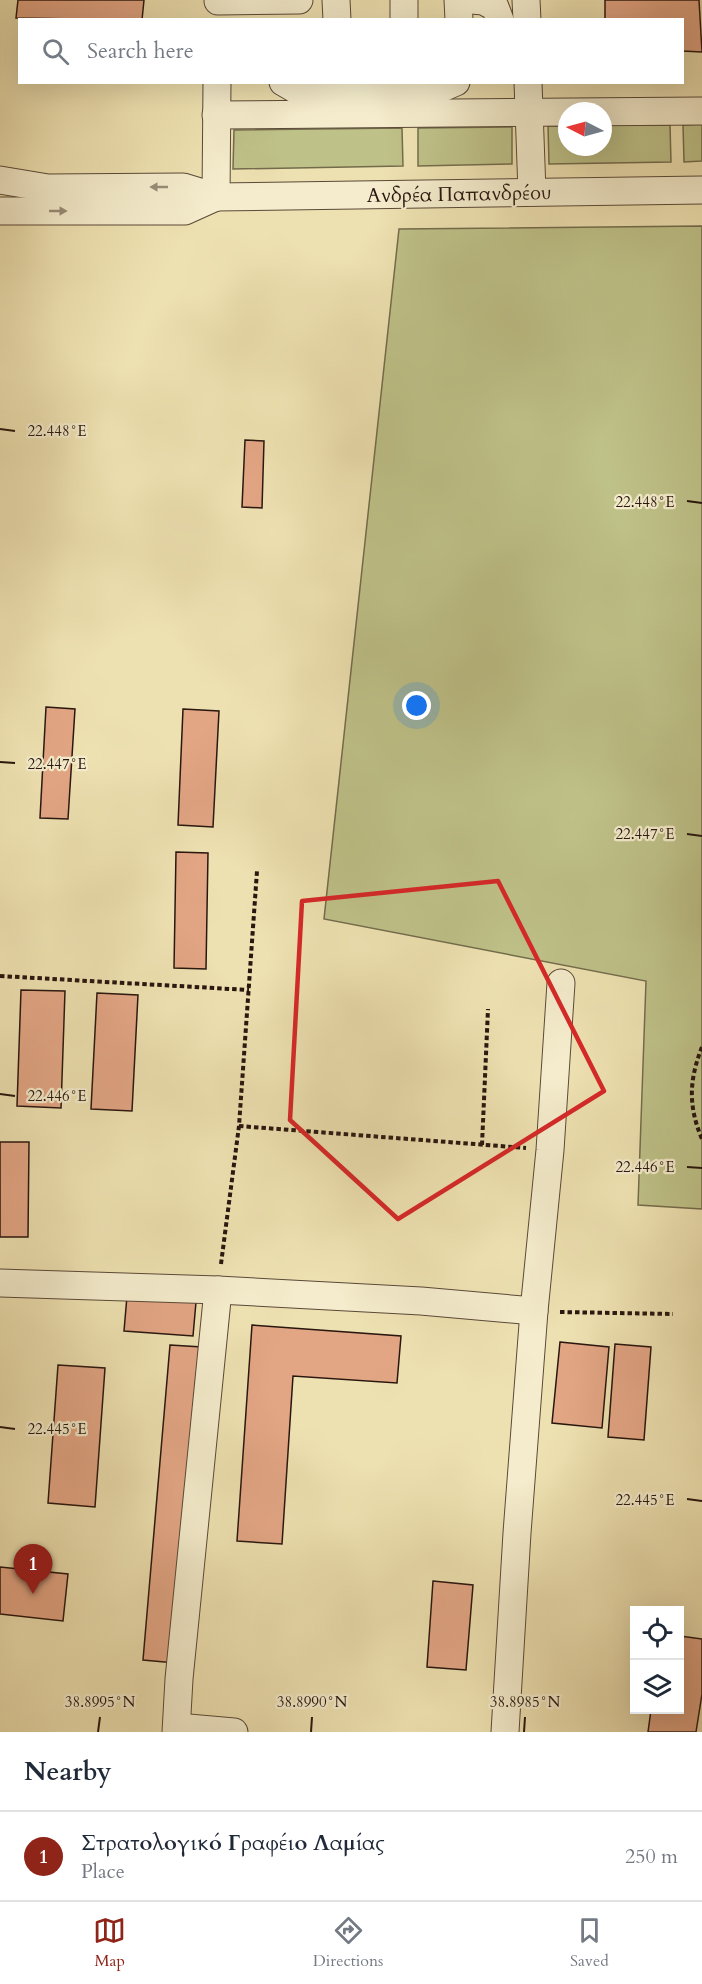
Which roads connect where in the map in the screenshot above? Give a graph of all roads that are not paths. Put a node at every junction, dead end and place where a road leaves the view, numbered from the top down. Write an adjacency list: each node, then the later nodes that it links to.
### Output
1 (299, 0): 7 (street)
2 (336, 0): 10 (street)
3 (404, 0): 11 (street)
4 (458, 0): 12 (street)
5 (472, 0): 13 (street)
6 (526, 0): 14 (street)
7 (277, 1): 8 (street); 9 (street)
8 (218, 7)
9 (277, 18)
10 (336, 18)
11 (404, 18)
12 (459, 18)
13 (499, 18)
14 (526, 18)
15 (217, 84): 23 (street)
16 (286, 84): 20 (street)
17 (451, 84): 19 (street)
18 (528, 84): 21 (street)
19 (407, 85): 20 (street)
20 (337, 86)
21 (529, 111): 22 (street); 23 (street); 26 (street)
22 (702, 111)
23 (216, 115): 27 (street)
24 (0, 180): 27 (street, Ανδρέα Παπανδρέου, one-way to 24)
25 (702, 190): 26 (street, Ανδρέα Παπανδρέου)
26 (532, 192): 27 (street, Ανδρέα Παπανδρέου)
27 (216, 197): 28 (street, Ανδρέα Παπανδρέου, one-way to 27)
28 (0, 211)
29 (561, 983): 32 (street)
30 (0, 1283): 31 (street)
31 (218, 1290): 32 (street); 33 (street)
32 (534, 1311): 35 (street)
33 (177, 1730): 34 (street)
34 (234, 1732)
35 (505, 1732)

